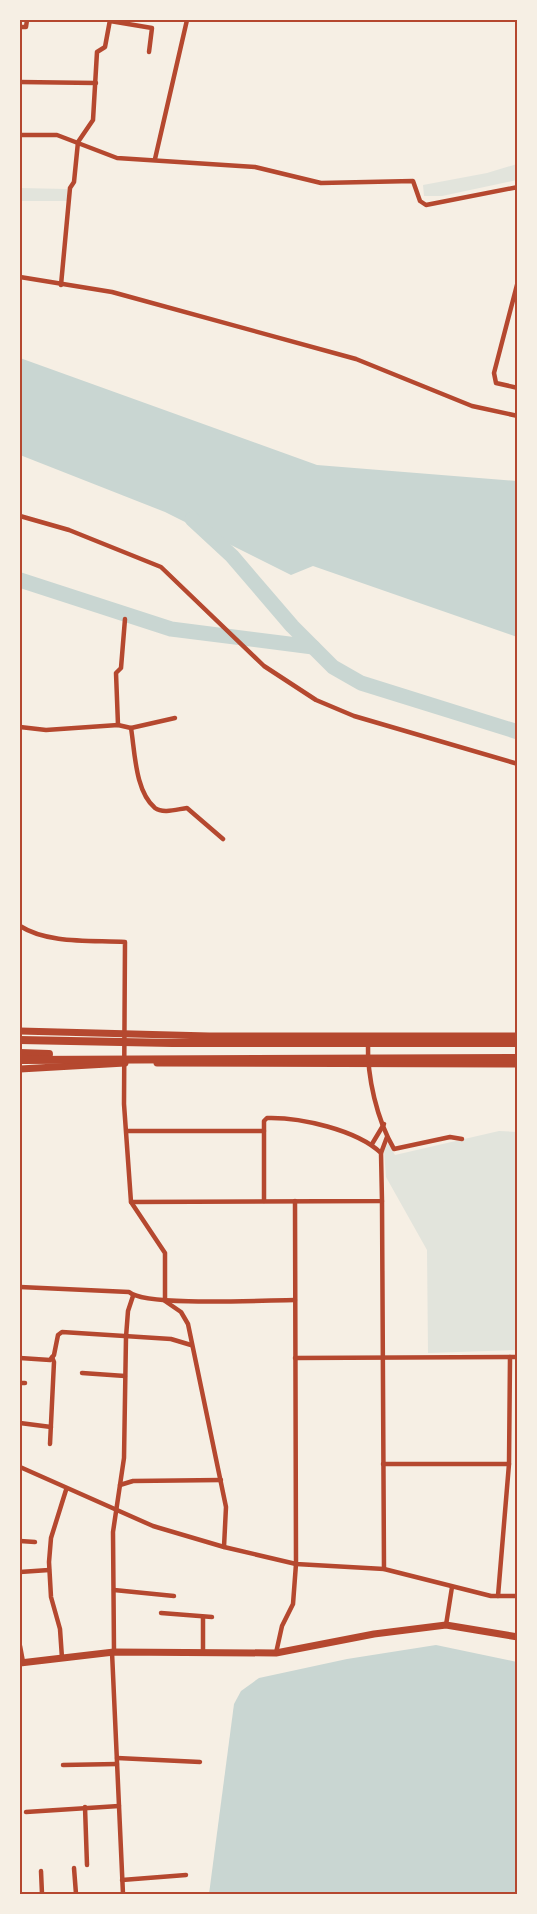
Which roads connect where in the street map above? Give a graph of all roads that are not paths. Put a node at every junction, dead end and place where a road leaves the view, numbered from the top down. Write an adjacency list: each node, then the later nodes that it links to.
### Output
1 (27, 20): 4 (street)
2 (110, 20): 5 (street); 7 (street)
3 (187, 20): 10 (street)
4 (20, 27)
5 (149, 52)
6 (20, 82): 7 (street)
7 (96, 83): 9 (street)
8 (20, 135): 9 (street)
9 (78, 142): 10 (street); 14 (street)
10 (155, 159): 11 (street)
11 (518, 187)
12 (20, 277): 14 (street)
13 (518, 281): 15 (street)
14 (61, 285): 18 (street)
15 (510, 305): 16 (street); 17 (street)
16 (518, 308)
17 (518, 388)
18 (518, 416)
19 (20, 516): 25 (street)
20 (125, 619): 22 (street)
21 (175, 718): 24 (street)
22 (118, 725): 23 (street); 24 (street)
23 (20, 727)
24 (131, 728): 26 (street)
25 (518, 764)
26 (223, 839)
27 (20, 926): 29 (street)
28 (20, 1031): 29 (main road)
29 (127, 1034): 30 (main road); 38 (street)
30 (368, 1036): 31 (main road); 40 (street)
31 (518, 1036)
32 (20, 1040): 33 (highway)
33 (518, 1043)
34 (20, 1053): 35 (highway)
35 (172, 1058): 36 (highway); 37 (highway)
36 (518, 1058)
37 (20, 1060)
38 (126, 1063): 40 (main road); 41 (main road); 43 (street)
39 (518, 1064): 40 (main road)
40 (367, 1065): 42 (street)
41 (20, 1069)
42 (384, 1124): 45 (street); 47 (street)
43 (128, 1131): 44 (street); 52 (street)
44 (264, 1131): 47 (street); 49 (street)
45 (387, 1137): 46 (street); 48 (street)
46 (462, 1138)
47 (372, 1144): 48 (street)
48 (381, 1153): 51 (street)
49 (264, 1201): 50 (street); 52 (street)
50 (295, 1201): 51 (street); 55 (street)
51 (382, 1201): 60 (street)
52 (131, 1202): 56 (street)
53 (20, 1287): 54 (street)
54 (133, 1296): 56 (street); 57 (street)
55 (295, 1300): 56 (street); 64 (street)
56 (165, 1301): 58 (street)
57 (126, 1337): 58 (street); 59 (street); 66 (street)
58 (191, 1345): 73 (street)
59 (52, 1357): 63 (street); 68 (street)
60 (382, 1357): 61 (street); 64 (street); 70 (street)
61 (510, 1357): 62 (street); 71 (street)
62 (518, 1357)
63 (20, 1358)
64 (295, 1358): 80 (street)
65 (82, 1373): 66 (street)
66 (125, 1376): 74 (street)
67 (20, 1424): 68 (street)
68 (51, 1426): 69 (street)
69 (50, 1444)
70 (383, 1464): 71 (street); 81 (street)
71 (509, 1464): 87 (street)
72 (20, 1467): 75 (street)
73 (221, 1480): 74 (street); 79 (street)
74 (120, 1485): 76 (street)
75 (66, 1490): 76 (street); 82 (street)
76 (115, 1508): 79 (street); 85 (street)
77 (20, 1541): 78 (street)
78 (35, 1542)
79 (224, 1547): 80 (street)
80 (296, 1564): 81 (street); 97 (street)
81 (384, 1569): 84 (street)
82 (49, 1570): 83 (street); 98 (street)
83 (20, 1572)
84 (452, 1587): 87 (street); 92 (street)
85 (114, 1590): 86 (street); 95 (street)
86 (174, 1596)
87 (498, 1596): 88 (street)
88 (518, 1596)
89 (161, 1613): 90 (street)
90 (203, 1617): 91 (street); 96 (street)
91 (212, 1617)
92 (446, 1625): 93 (main road); 97 (main road)
93 (518, 1637)
94 (20, 1646): 99 (street)
95 (113, 1652): 96 (main road); 98 (main road); 100 (street)
96 (203, 1652): 97 (main road)
97 (276, 1653)
98 (62, 1658): 99 (main road)
99 (21, 1662)
100 (117, 1761): 101 (street); 102 (street); 103 (street)
101 (200, 1762)
102 (63, 1765)
103 (119, 1806): 104 (street); 110 (street)
104 (85, 1807): 105 (street); 106 (street)
105 (26, 1812)
106 (87, 1865)
107 (74, 1868): 112 (street)
108 (41, 1871): 111 (street)
109 (186, 1875): 110 (street)
110 (122, 1880): 113 (street)
111 (42, 1894)
112 (76, 1894)
113 (123, 1894)

